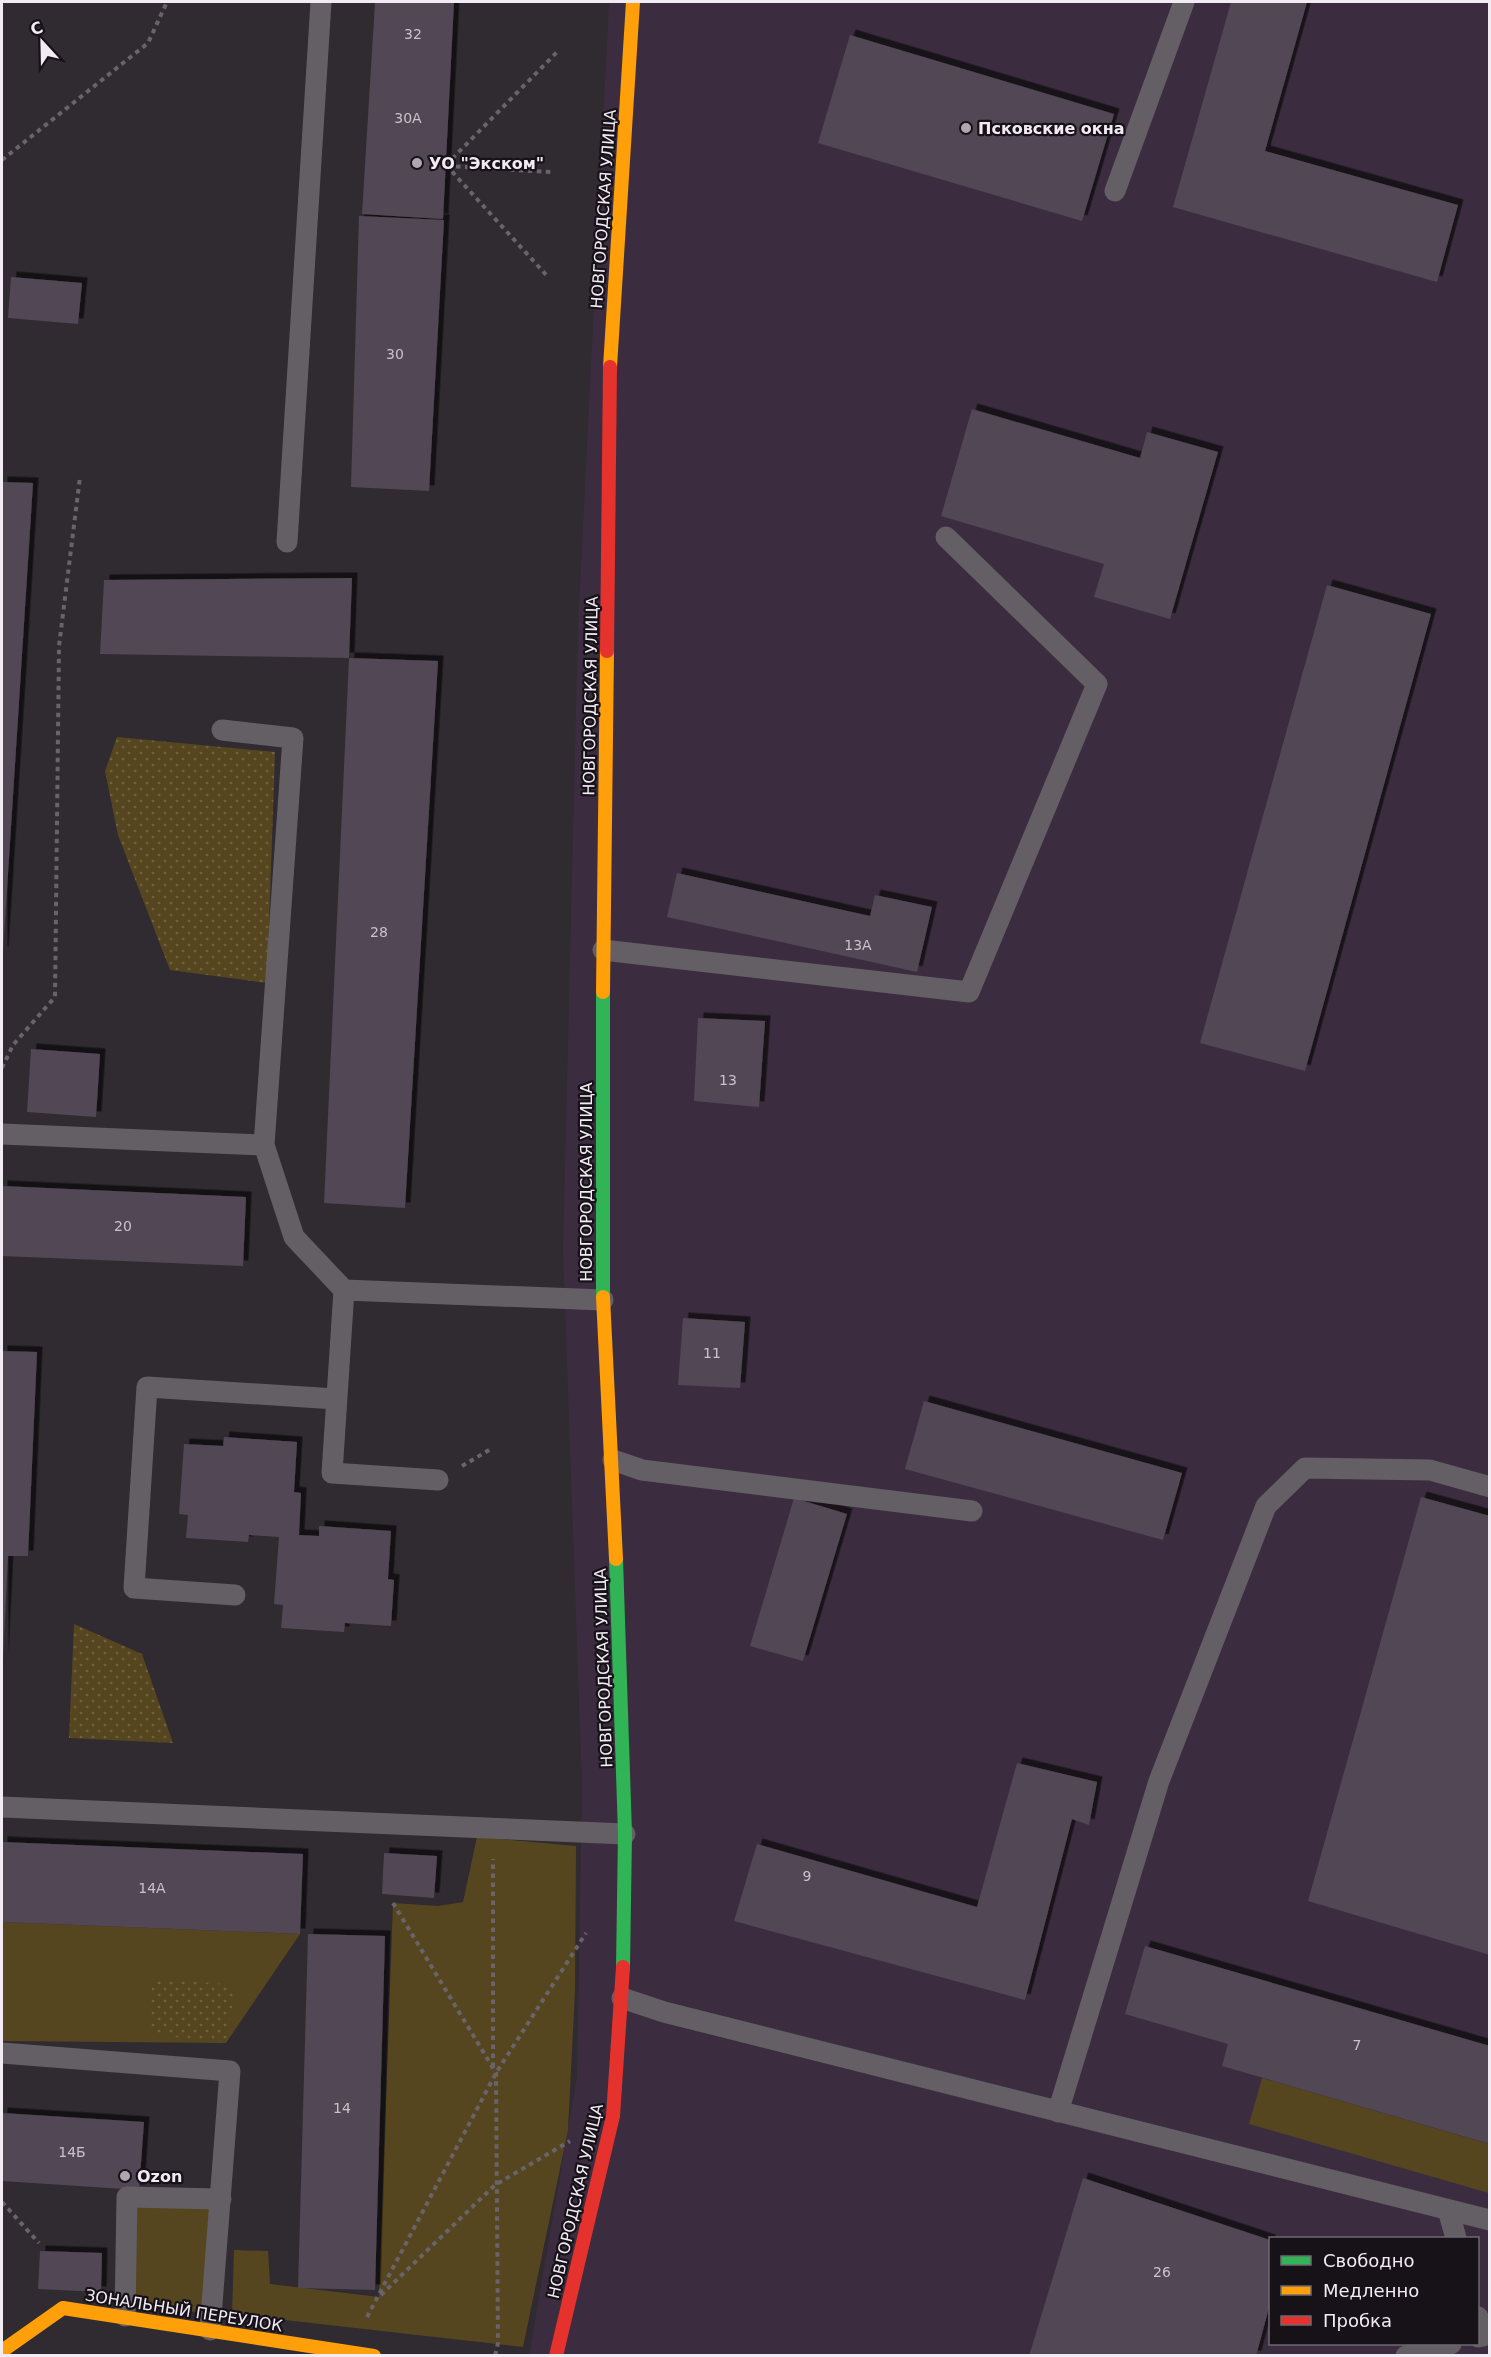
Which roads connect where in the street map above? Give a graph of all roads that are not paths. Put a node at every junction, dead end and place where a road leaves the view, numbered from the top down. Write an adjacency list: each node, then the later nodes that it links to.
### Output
1 (321, 2): 6 (lane)
2 (633, 2): 8 (street, НОВГОРОДСКАЯ УЛИЦА)
3 (1184, 2): 4 (lane)
4 (1115, 191)
5 (946, 537): 8 (lane)
6 (287, 542)
7 (222, 729): 10 (lane)
8 (603, 950): 12 (street, НОВГОРОДСКАЯ УЛИЦА)
9 (2, 1134): 10 (lane)
10 (264, 1145): 11 (lane)
11 (344, 1290): 12 (lane); 13 (lane)
12 (603, 1300): 14 (street, НОВГОРОДСКАЯ УЛИЦА)
13 (336, 1399): 15 (lane); 18 (lane)
14 (613, 1460): 17 (lane); 20 (street, НОВГОРОДСКАЯ УЛИЦА)
15 (438, 1480)
16 (1490, 1487): 23 (lane)
17 (972, 1511)
18 (235, 1595)
19 (2, 1807): 20 (lane)
20 (625, 1834): 21 (street, НОВГОРОДСКАЯ УЛИЦА)
21 (622, 1998): 23 (lane); 33 (street, НОВГОРОДСКАЯ УЛИЦА)
22 (2, 2053): 24 (lane)
23 (1058, 2112): 25 (lane)
24 (220, 2199): 28 (lane); 29 (lane)
25 (1449, 2210): 26 (lane); 27 (lane)
26 (1490, 2220)
27 (1456, 2237)
28 (125, 2316): 29 (street, ЗОНАЛЬНЫЙ ПЕРЕУЛОК); 31 (street, ЗОНАЛЬНЫЙ ПЕРЕУЛОК)
29 (210, 2330): 32 (street, ЗОНАЛЬНЫЙ ПЕРЕУЛОК)
30 (1444, 2345): 34 (lane)
31 (2, 2351)
32 (374, 2355)
33 (556, 2355)
34 (1406, 2355)

